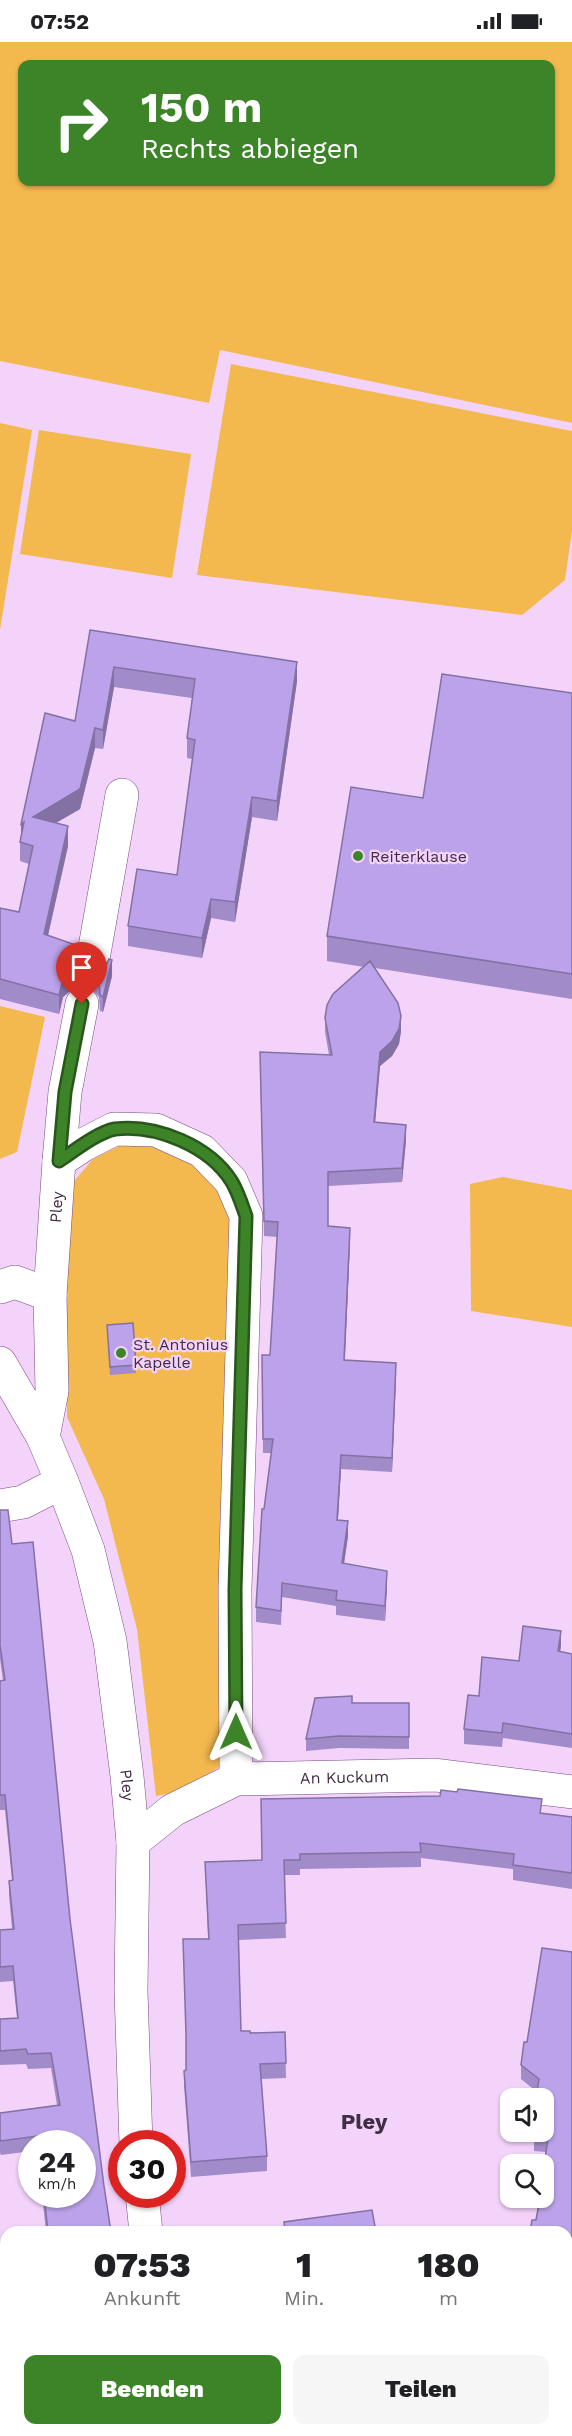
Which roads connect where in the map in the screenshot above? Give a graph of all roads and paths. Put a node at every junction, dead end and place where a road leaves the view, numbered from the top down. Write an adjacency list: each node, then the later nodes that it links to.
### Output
1 (122, 795): 2 (street)
2 (91, 970)
3 (82, 1004): 4 (street, Pley)
4 (59, 1161): 6 (street, Pley); 11 (street)
5 (0, 1287): 6 (street)
6 (50, 1295): 8 (street, Pley)
7 (0, 1363): 8 (street, Pley)
8 (43, 1437): 9 (street, Pley)
9 (62, 1482): 10 (street); 13 (street, Pley)
10 (0, 1506)
11 (236, 1779): 12 (street, An Kuckum); 13 (street, An Kuckum)
12 (572, 1792)
13 (133, 1842): 14 (street, Pley)
14 (136, 2130)
15 (143, 2208): 16 (street)
16 (145, 2226)

